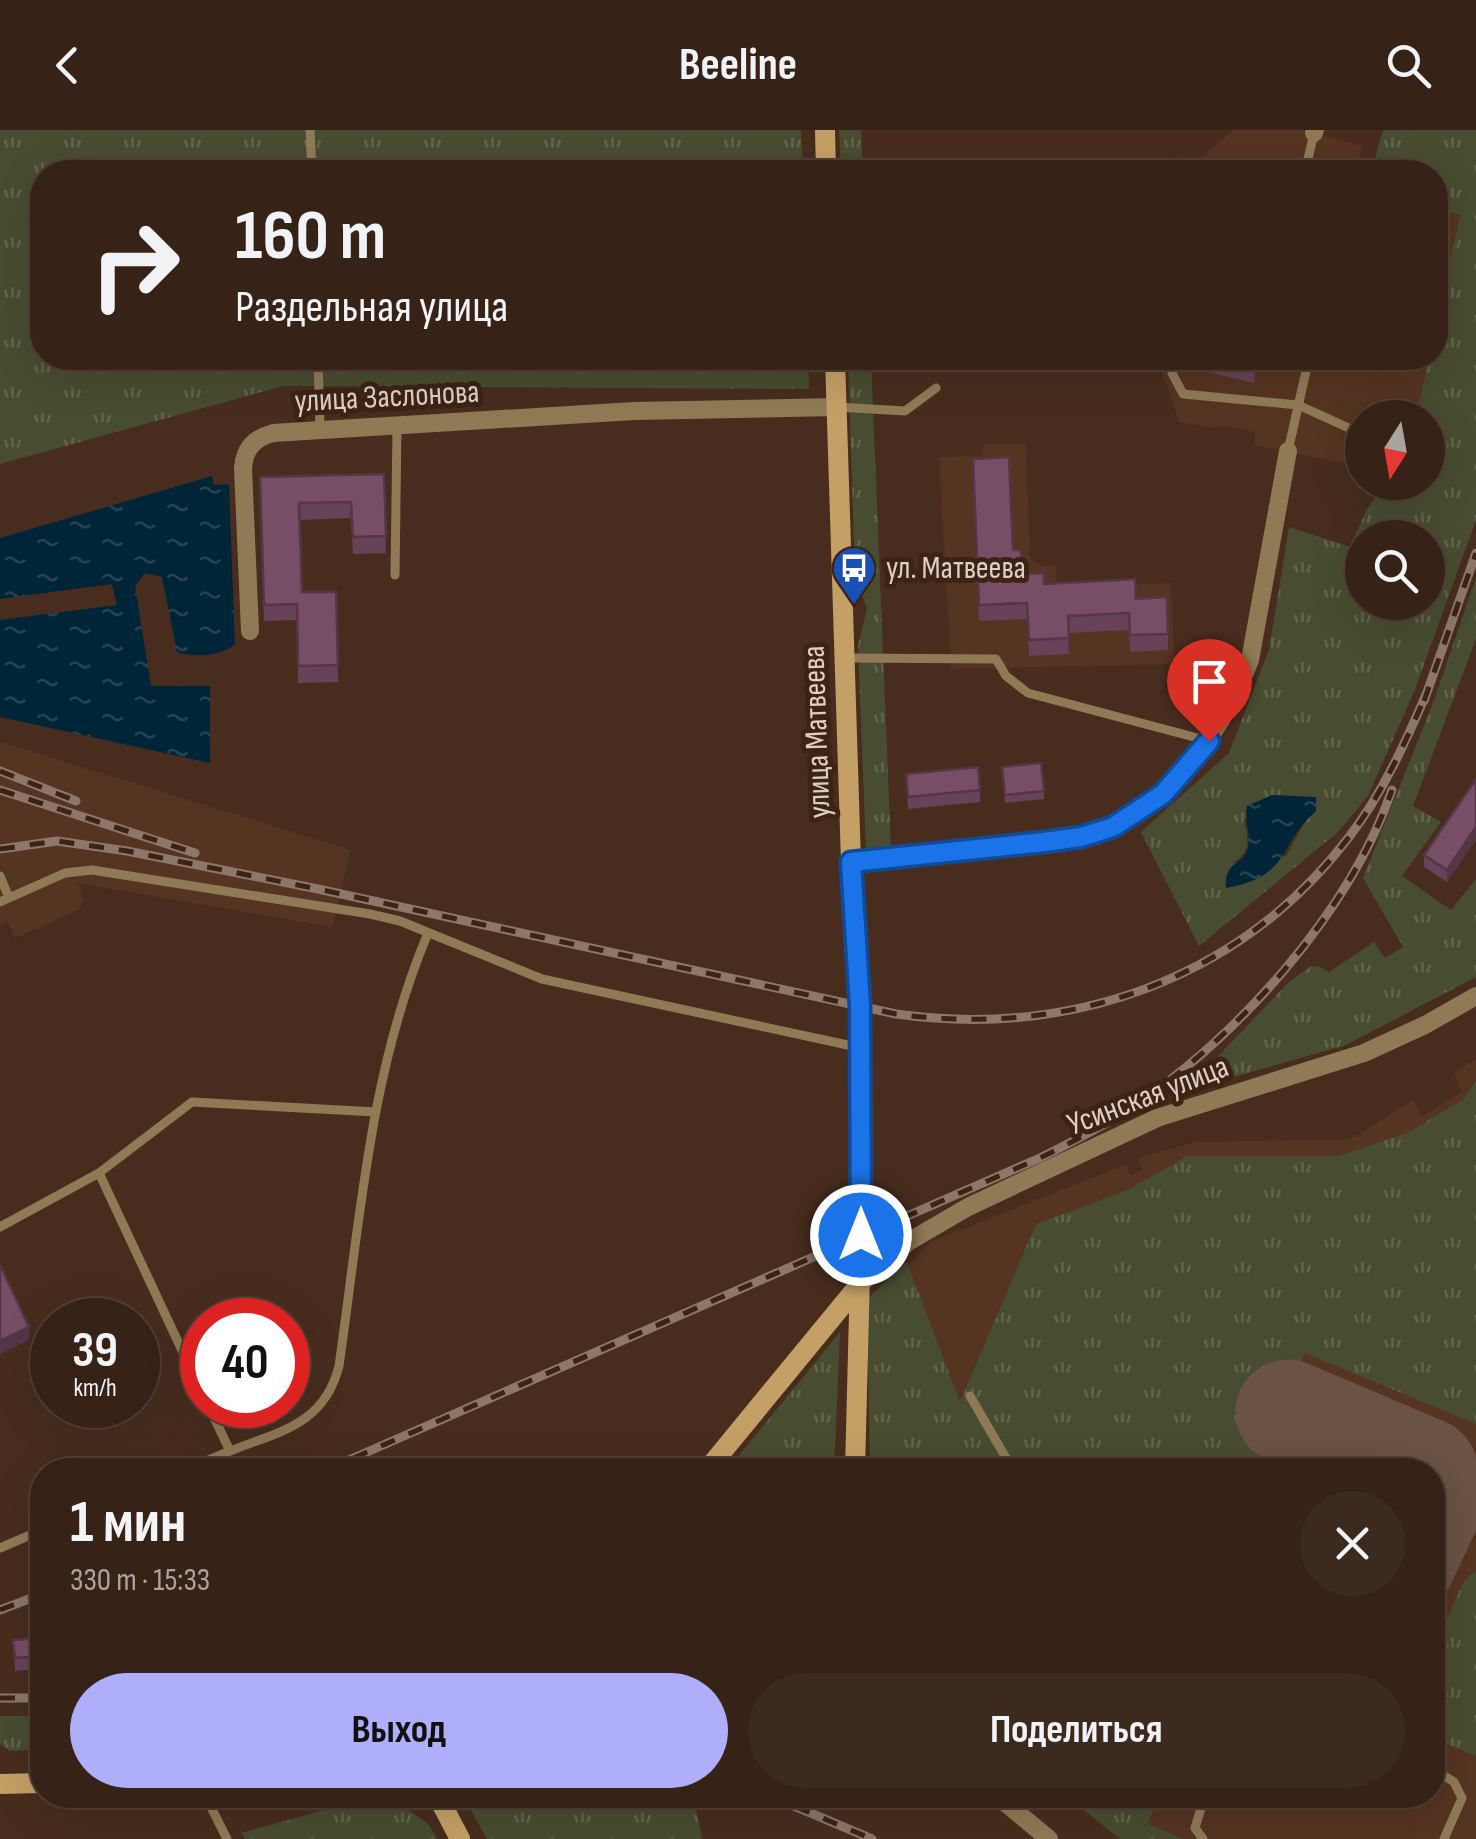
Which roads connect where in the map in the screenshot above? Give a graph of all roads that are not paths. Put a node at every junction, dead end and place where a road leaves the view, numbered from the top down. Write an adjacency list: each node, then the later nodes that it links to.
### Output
1 (310, 130): 4 (lane)
2 (824, 130): 5 (street)
3 (1314, 132): 6 (lane)
4 (311, 160)
5 (825, 160)
6 (1308, 160)
7 (318, 370): 16 (lane)
8 (835, 370): 13 (street, улица Матвеева)
9 (1173, 370): 12 (lane)
10 (1306, 370): 12 (lane)
11 (936, 388): 13 (lane)
12 (1298, 404): 14 (lane); 17 (lane)
13 (837, 407): 15 (street, улица Заслонова); 20 (street, улица Матвеева)
14 (1345, 426)
15 (397, 428): 16 (street, улица Заслонова); 18 (lane)
16 (320, 432): 19 (street, улица Заслонова)
17 (1288, 451): 21 (street)
18 (396, 576)
19 (250, 631)
20 (844, 658): 21 (lane); 22 (street, улица Матвеева)
21 (1209, 741): 22 (street)
22 (851, 862): 27 (street, улица Матвеева)
23 (0, 876): 24 (lane)
24 (5, 900): 25 (lane)
25 (428, 933): 27 (lane); 28 (lane)
26 (1476, 996): 31 (street, Усинская улица)
27 (860, 1047): 31 (street, улица Матвеева)
28 (376, 1112): 29 (lane); 35 (lane)
29 (99, 1173): 30 (lane); 32 (lane)
30 (0, 1227)
31 (859, 1285): 37 (street); 38 (street, улица Матвеева)
32 (180, 1345)
33 (970, 1396): 39 (lane)
34 (219, 1428): 35 (lane)
35 (230, 1451): 36 (lane)
36 (214, 1458)
37 (717, 1458)
38 (856, 1458)
39 (1006, 1458)
40 (30, 1535): 41 (lane)
41 (0, 1548)
42 (1445, 1773): 53 (lane)
43 (30, 1783): 44 (street)
44 (0, 1784)
45 (212, 1808): 49 (lane)
46 (444, 1808): 50 (street)
47 (1012, 1808): 51 (street)
48 (1201, 1808): 52 (lane)
49 (227, 1839)
50 (460, 1839)
51 (1049, 1839)
52 (1203, 1839)
53 (1444, 1839)

